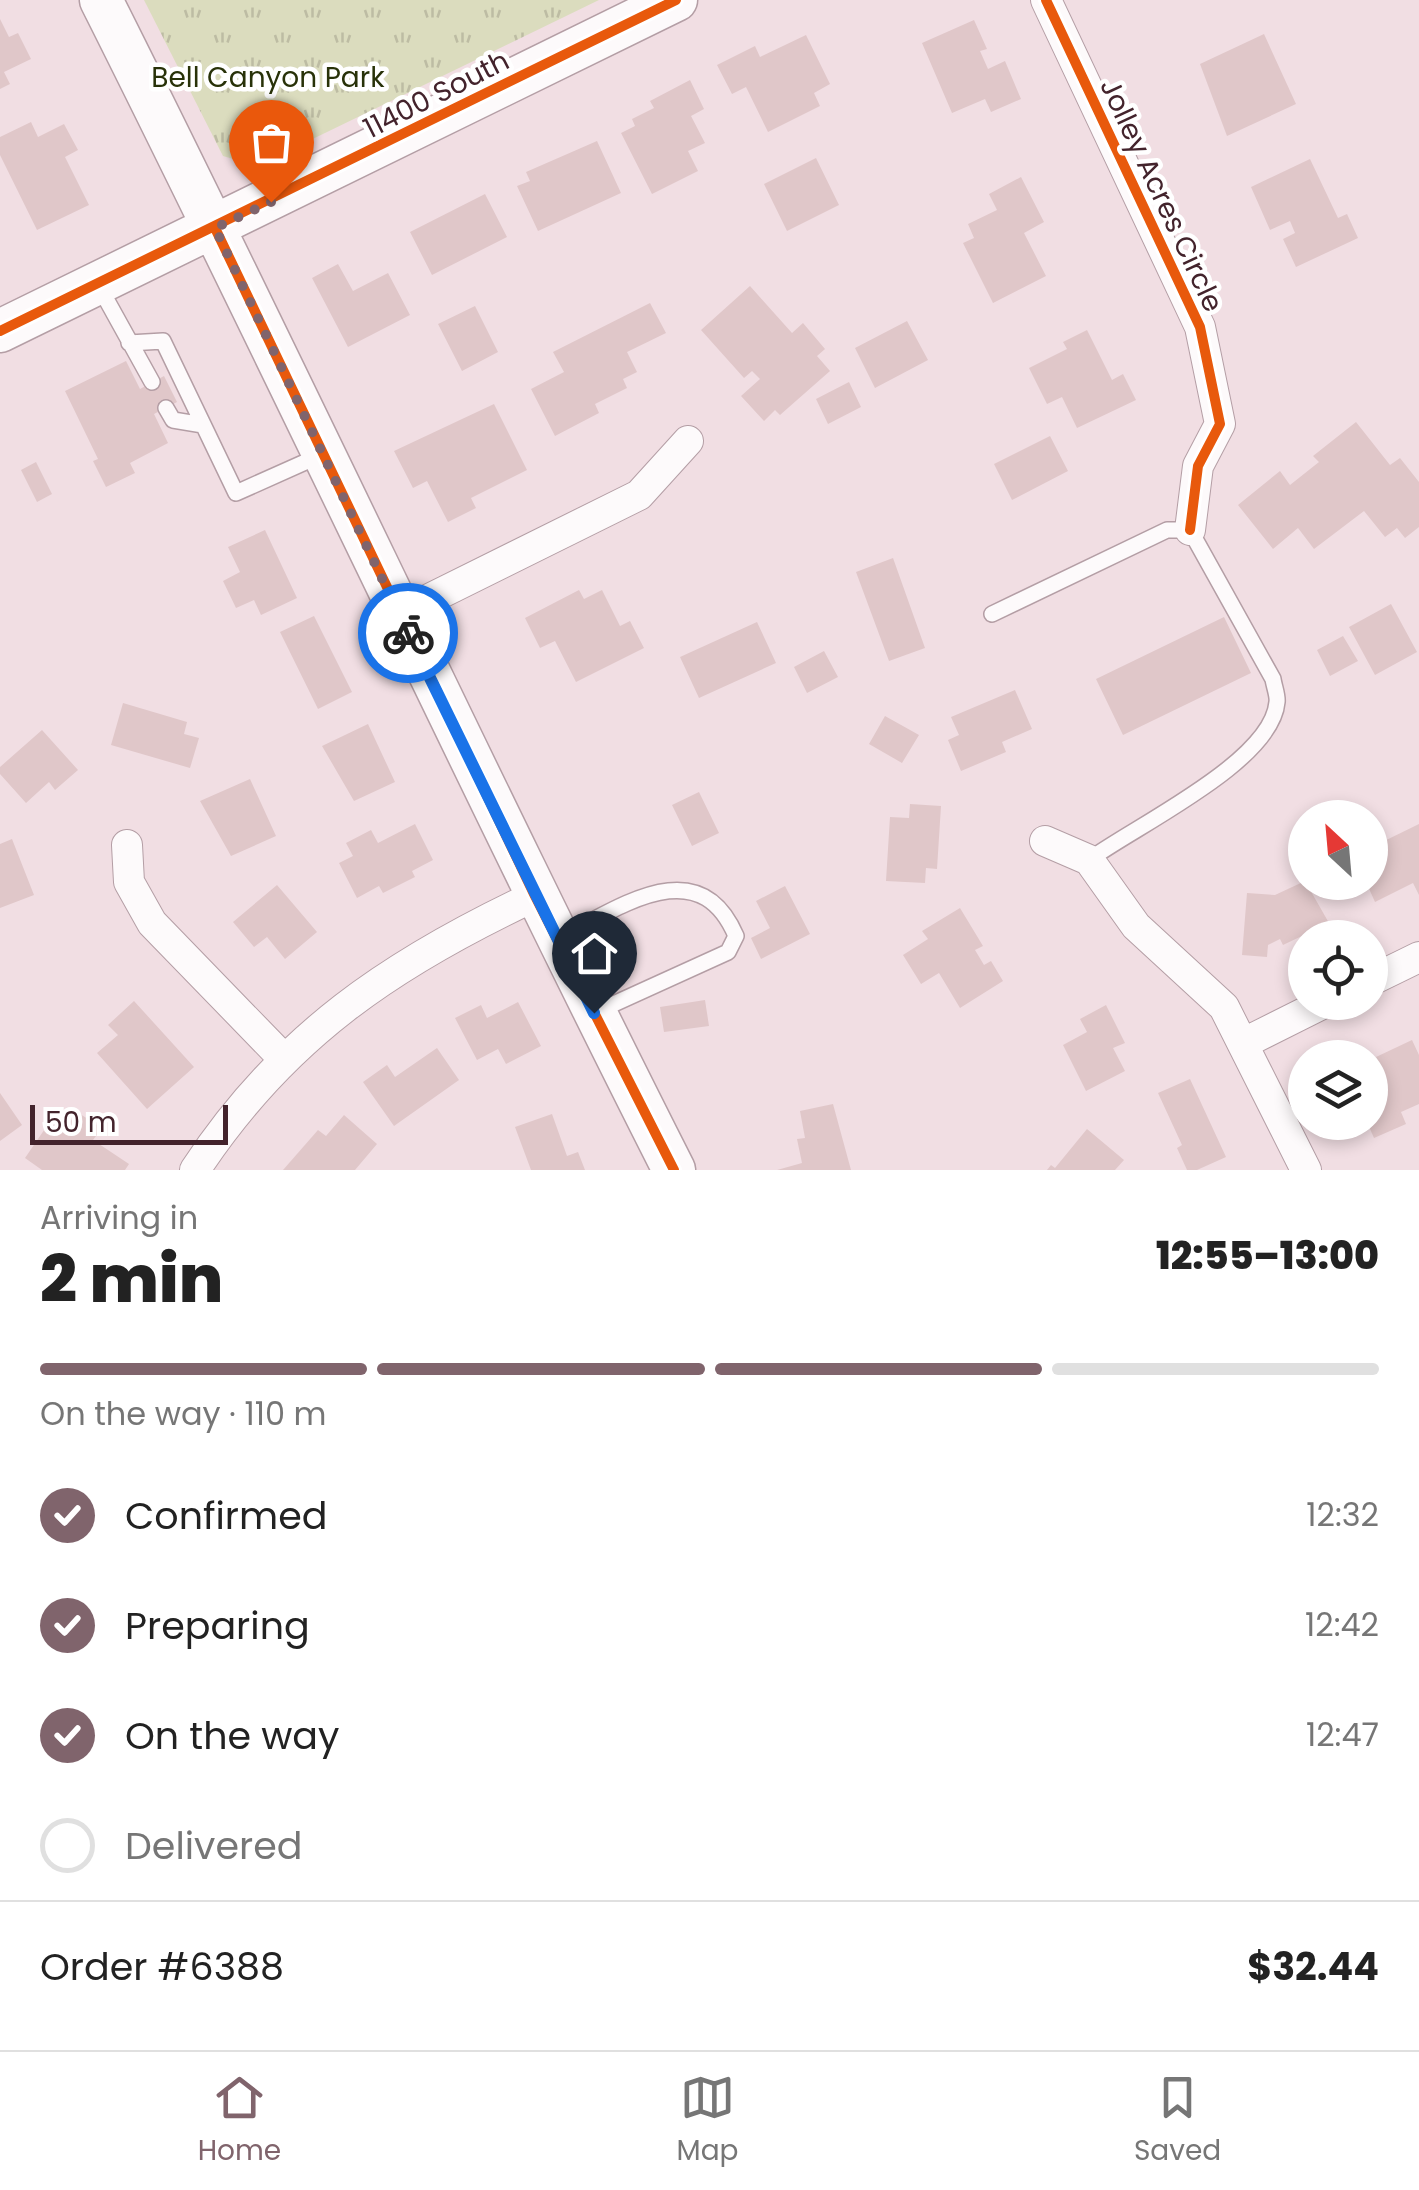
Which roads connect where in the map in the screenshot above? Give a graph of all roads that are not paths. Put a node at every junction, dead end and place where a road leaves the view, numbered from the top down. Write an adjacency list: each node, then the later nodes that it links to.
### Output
1 (101, 0): 4 (main road)
2 (676, 0): 4 (main road, 11400 South)
3 (1046, 0): 13 (street, Jolley Acres Circle)
4 (215, 228): 5 (main road, 11400 South); 12 (main road)
5 (98, 284): 6 (main road, 11400 South); 7 (lane)
6 (0, 330)
7 (128, 344): 8 (lane); 10 (lane)
8 (152, 382)
9 (166, 408): 10 (lane)
10 (204, 426): 12 (lane)
11 (688, 441): 14 (street)
12 (323, 454): 14 (main road)
13 (1190, 530): 15 (lane); 18 (lane)
14 (399, 614): 19 (main road)
15 (992, 614)
16 (1045, 841): 18 (street)
17 (127, 845): 26 (street)
18 (1089, 860): 25 (street)
19 (535, 896): 20 (main road); 26 (street)
20 (557, 938): 23 (main road); 23 (lane)
21 (1419, 957): 22 (street)
22 (1388, 972)
23 (594, 1013): 28 (main road)
24 (1290, 1020): 25 (street)
25 (1244, 1043): 29 (street)
26 (284, 1058): 27 (street)
27 (194, 1170)
28 (674, 1170)
29 (1306, 1170)

